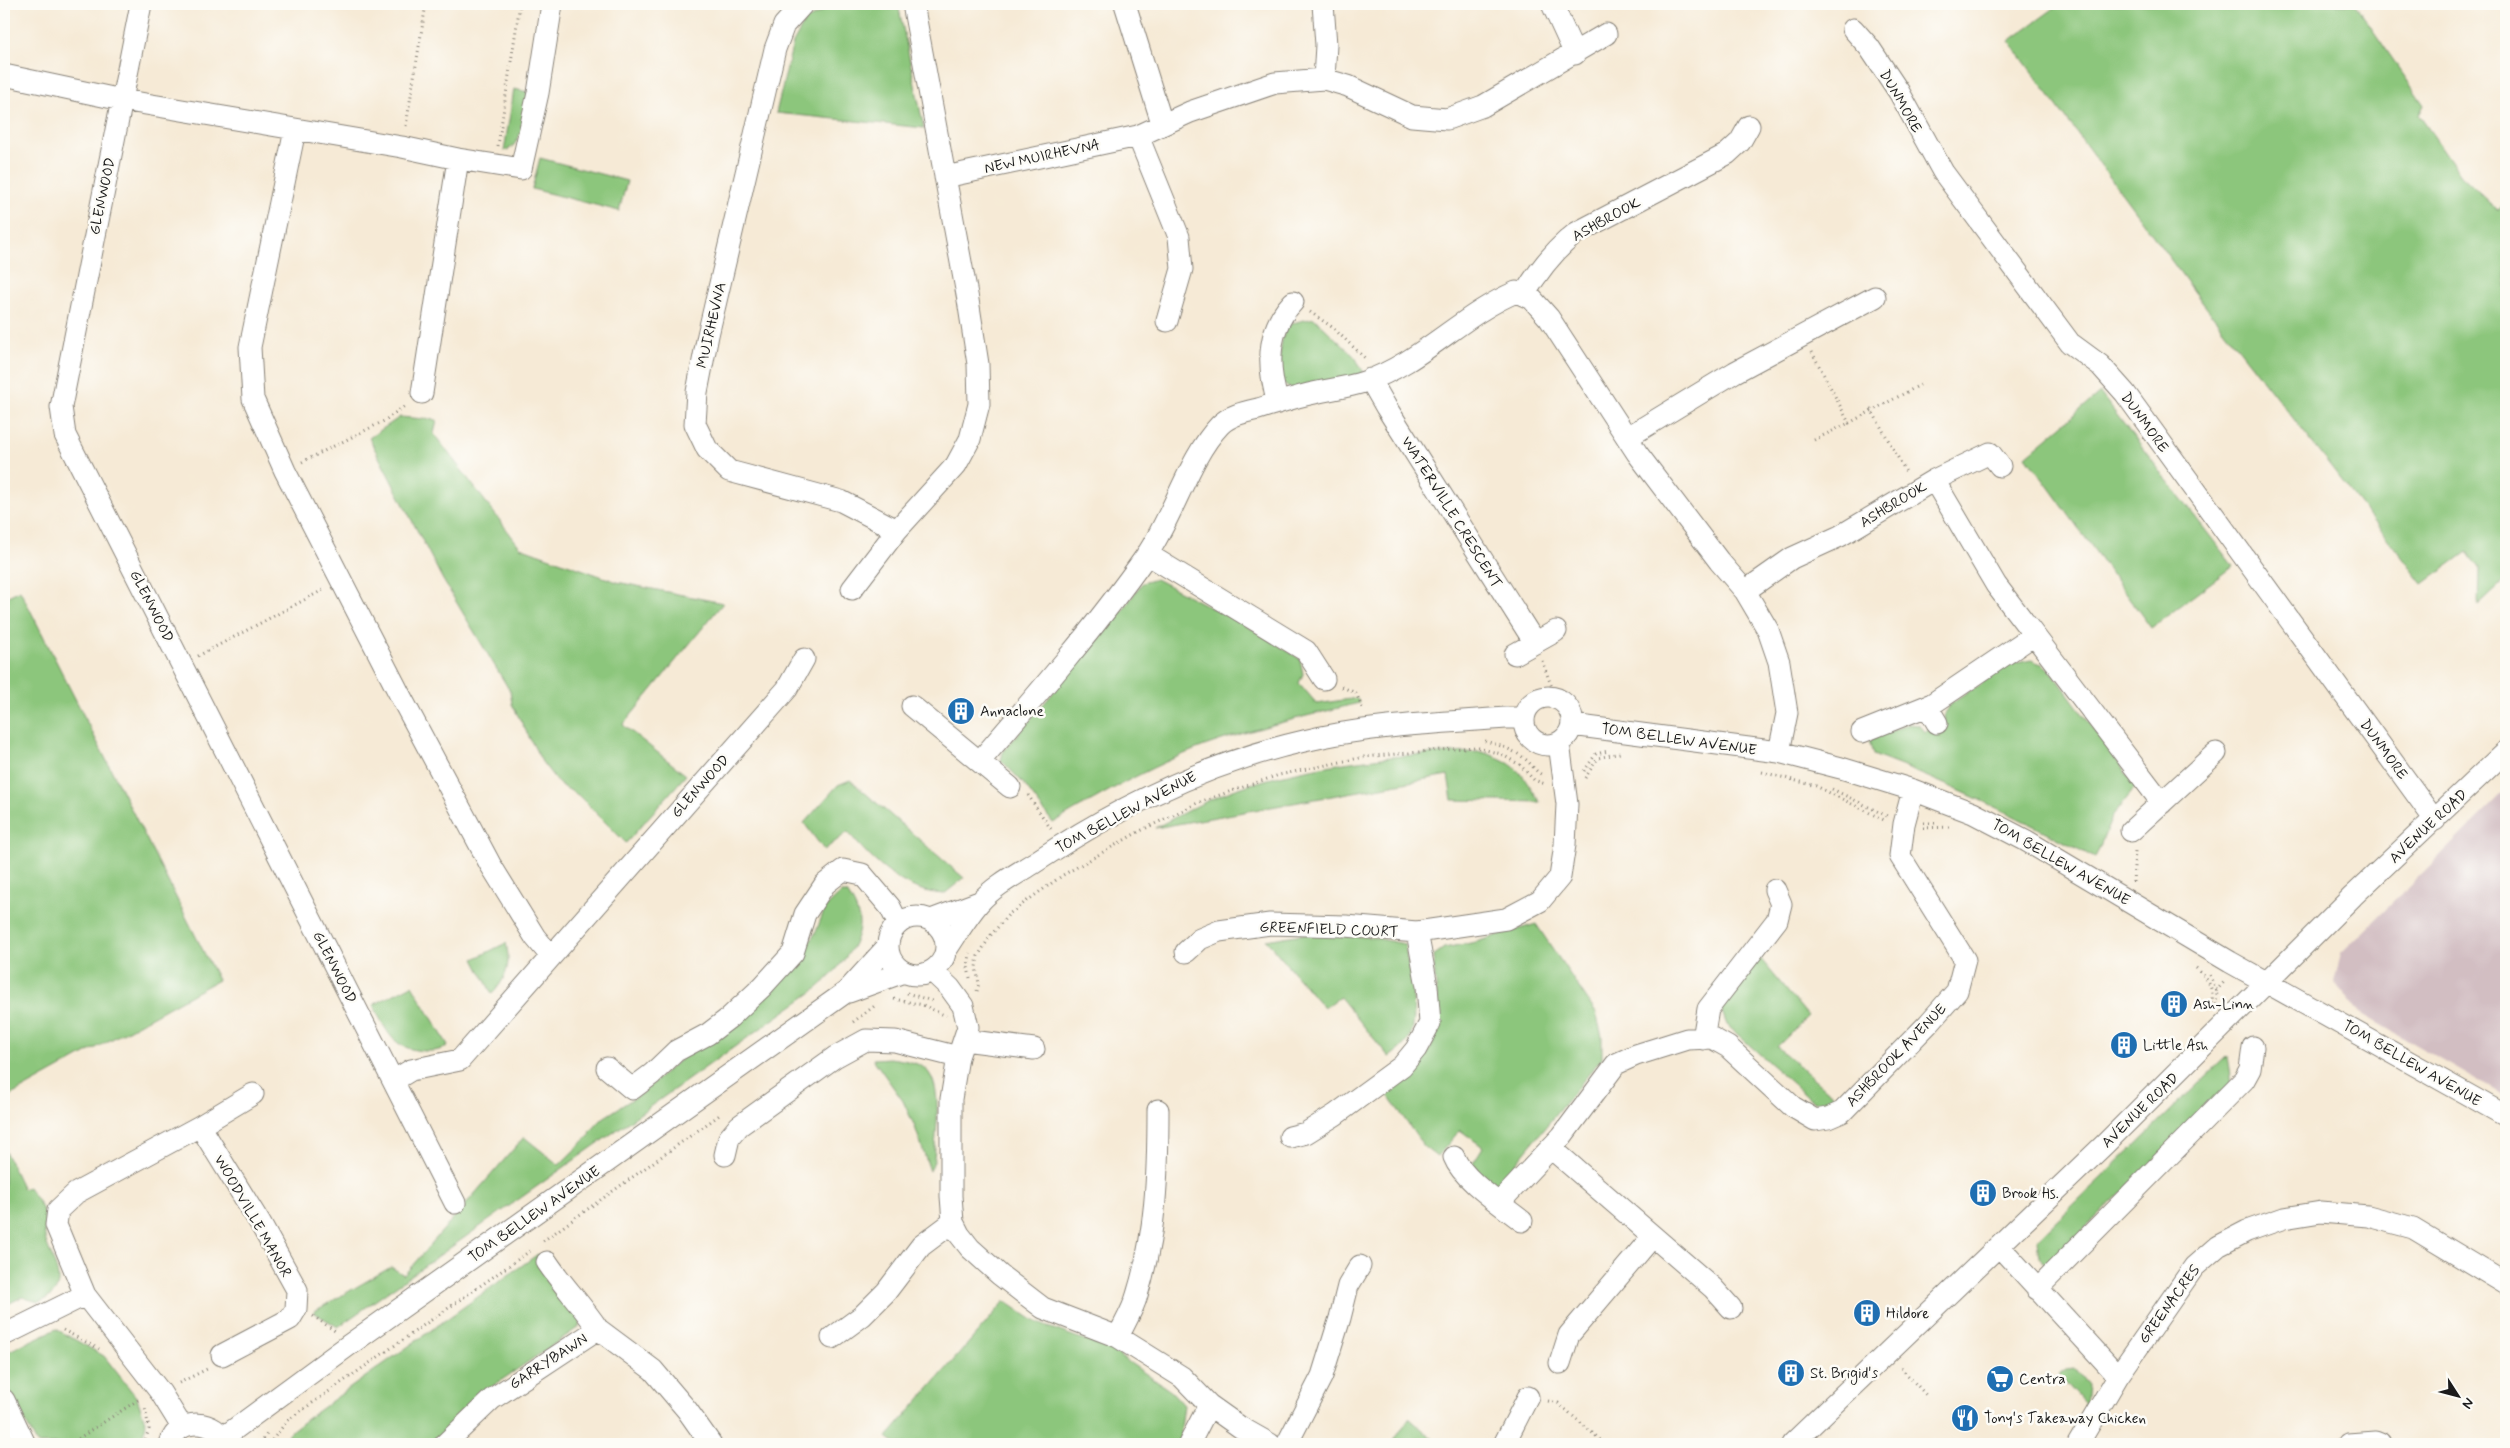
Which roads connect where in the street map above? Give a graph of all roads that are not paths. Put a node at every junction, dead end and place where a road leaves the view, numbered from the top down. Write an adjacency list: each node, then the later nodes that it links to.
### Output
1 (140, 4): 13 (street, GLENWOOD)
2 (552, 4): 18 (street)
3 (802, 4): 30 (street, MUIRHEVNA)
4 (913, 4): 19 (street)
5 (1124, 4): 14 (street)
6 (1323, 4): 12 (street)
7 (1552, 4): 10 (street)
8 (1853, 29): 52 (street, DUNMORE)
9 (1606, 34): 10 (street, NEW MUIRHEVNA)
10 (1575, 54): 12 (street, NEW MUIRHEVNA)
11 (4, 75): 13 (street)
12 (1324, 79): 14 (street, NEW MUIRHEVNA)
13 (122, 100): 16 (street); 72 (street, GLENWOOD)
14 (1162, 123): 17 (street, NEW MUIRHEVNA)
15 (1749, 126): 20 (street, ASHBROOK)
16 (294, 130): 18 (street); 62 (street)
17 (1138, 136): 19 (street, NEW MUIRHEVNA); 23 (street)
18 (458, 159): 25 (street)
19 (945, 177): 30 (street)
20 (1524, 295): 24 (street); 27 (street)
21 (1876, 297): 27 (street)
22 (1293, 302): 26 (street)
23 (1166, 320)
24 (1374, 378): 26 (street); 36 (street, WATERVILLE CRESCENT)
25 (422, 393)
26 (1278, 403): 31 (street)
27 (1628, 437): 33 (street)
28 (2000, 466): 29 (street)
29 (1925, 485): 33 (street, ASHBROOK); 35 (street, ASHBROOK)
30 (897, 530): 32 (street)
31 (1147, 554): 39 (street); 48 (street)
32 (852, 589)
33 (1745, 591): 46 (street)
34 (1556, 630): 36 (street)
35 (2034, 635): 43 (street); 51 (street, ASHBROOK)
36 (1535, 643): 37 (street)
37 (1515, 654)
38 (804, 659): 62 (street, GLENWOOD)
39 (1324, 680)
40 (912, 706): 48 (street)
41 (1523, 718): 42 (street); 44 (street); 55 (street, TOM BELLEW AVENUE)
42 (1572, 725): 44 (street); 46 (street, TOM BELLEW AVENUE)
43 (1862, 732)
44 (1559, 743): 58 (street, GREENFIELD COURT)
45 (2506, 751): 52 (street, AVENUE ROAD)
46 (1779, 752): 50 (street, TOM BELLEW AVENUE)
47 (2216, 752): 51 (street)
48 (980, 761): 49 (street)
49 (1010, 787)
50 (1913, 790): 65 (street, TOM BELLEW AVENUE); 67 (street, ASHBROOK AVENUE)
51 (2162, 803): 53 (street)
52 (2435, 820): 65 (street, AVENUE ROAD)
53 (2131, 831)
54 (1775, 890): 67 (street)
55 (980, 902): 56 (street, TOM BELLEW AVENUE); 60 (street, TOM BELLEW AVENUE)
56 (931, 920): 57 (street); 60 (street)
57 (898, 923): 59 (street); 71 (street)
58 (1418, 932): 61 (street, GREENFIELD COURT); 77 (street, GREENFIELD COURT)
59 (888, 946): 64 (street); 66 (street, TOM BELLEW AVENUE)
60 (947, 949): 63 (street)
61 (1186, 952)
62 (550, 955): 72 (street, GLENWOOD)
63 (932, 971): 64 (street); 69 (street)
64 (904, 982): 66 (street, TOM BELLEW AVENUE)
65 (2268, 982): 75 (street, TOM BELLEW AVENUE); 86 (street, AVENUE ROAD)
66 (846, 992): 104 (street, TOM BELLEW AVENUE)
67 (1703, 1038): 78 (street, ASHBROOK AVENUE)
68 (2254, 1047): 90 (street)
69 (961, 1049): 70 (street); 79 (street); 84 (street)
70 (1034, 1050)
71 (607, 1068)
72 (393, 1081): 81 (street, GLENWOOD)
73 (252, 1094): 76 (street)
74 (1158, 1110): 95 (street)
75 (2506, 1116)
76 (200, 1126): 91 (street); 97 (street, WOODVILLE MANOR)
77 (1290, 1137)
78 (1551, 1148): 82 (street, ASHBROOK AVENUE); 85 (street)
79 (724, 1155)
80 (1454, 1157): 82 (street)
81 (455, 1202)
82 (1500, 1202): 83 (street)
83 (1522, 1221)
84 (953, 1222): 95 (street); 96 (street)
85 (1652, 1237): 92 (street); 98 (street)
86 (1999, 1246): 90 (street); 113 (street, AVENUE ROAD)
87 (547, 1262): 93 (street)
88 (1360, 1266): 111 (street)
89 (2506, 1284): 99 (street, GREENACRES)
90 (2037, 1289): 99 (street)
91 (85, 1295): 94 (street); 103 (street)
92 (1731, 1308)
93 (598, 1328): 107 (street, GARRYBAWN); 108 (street, GARRYBAWN)
94 (4, 1335)
95 (1118, 1337): 102 (street)
96 (832, 1338)
97 (222, 1355)
98 (1560, 1363)
99 (2118, 1376): 114 (street, GREENACRES)
100 (1528, 1397): 112 (street)
101 (4, 1400): 105 (street)
102 (1209, 1405): 109 (street); 110 (street)
103 (182, 1428): 104 (street); 106 (street)
104 (225, 1441)
105 (25, 1444)
106 (170, 1444)
107 (445, 1444)
108 (711, 1444)
109 (1188, 1444)
110 (1270, 1444)
111 (1287, 1444)
112 (1504, 1444)
113 (1792, 1444)
114 (2078, 1444)
115 (2348, 1444): 116 (street)
116 (2381, 1444)

